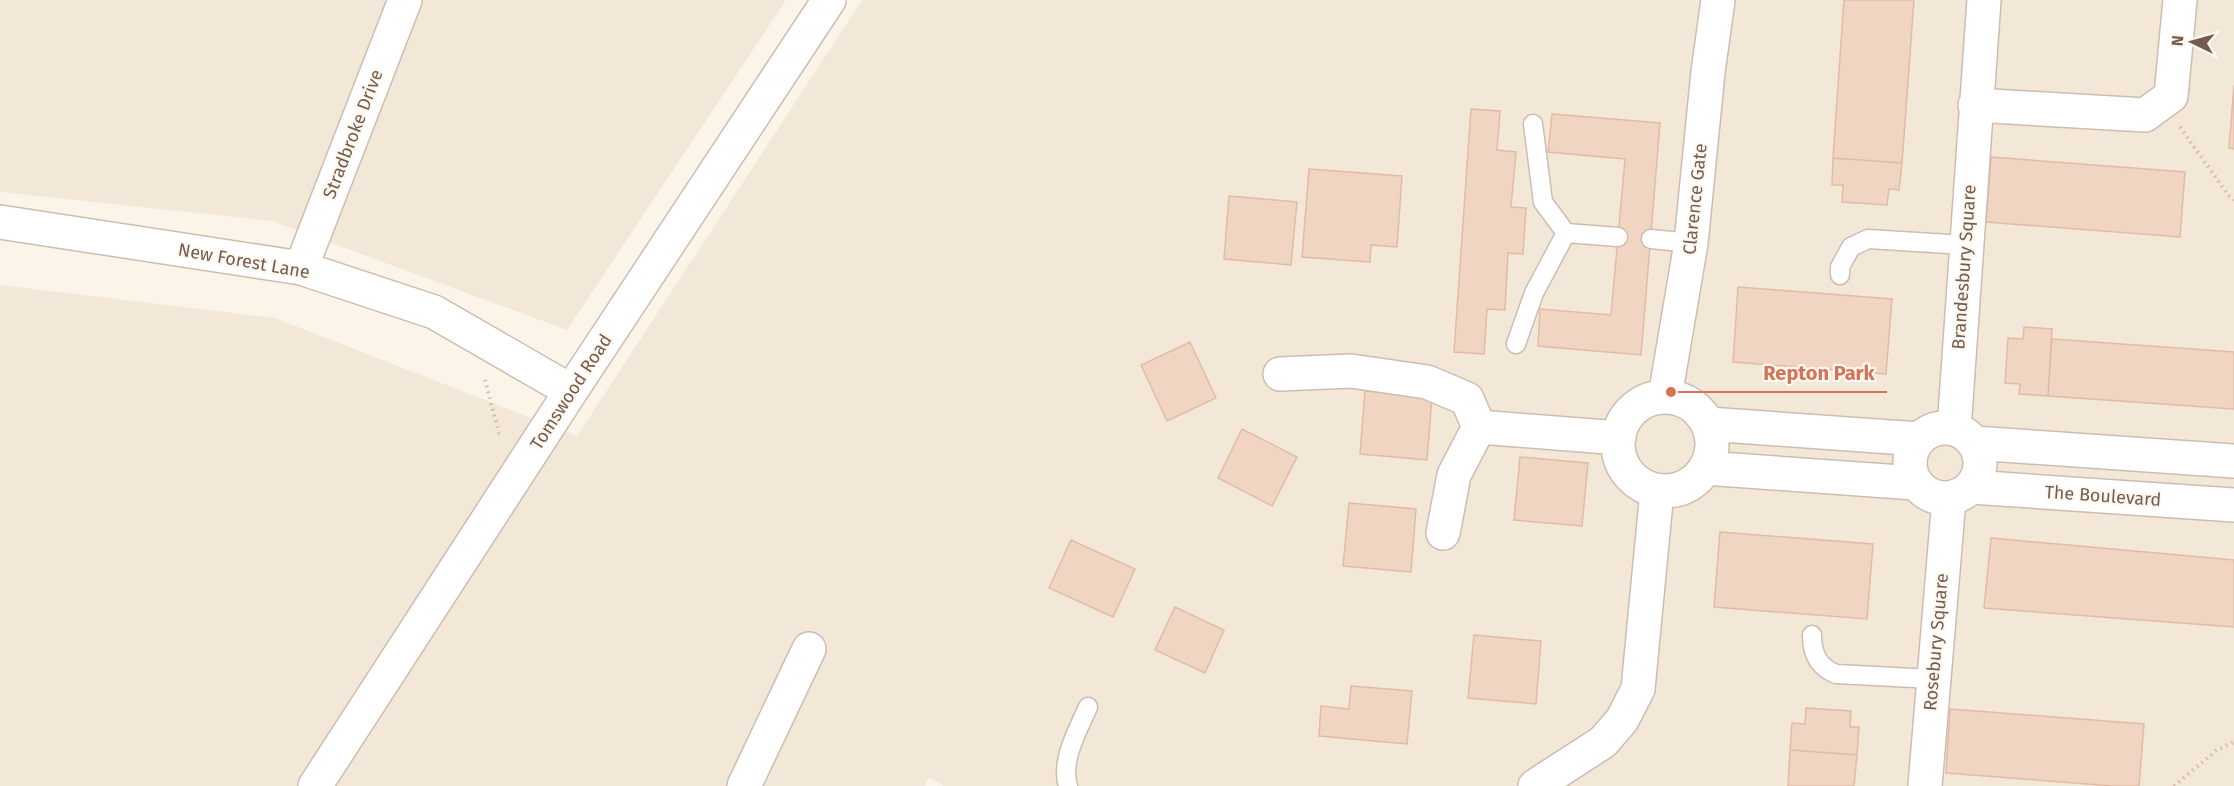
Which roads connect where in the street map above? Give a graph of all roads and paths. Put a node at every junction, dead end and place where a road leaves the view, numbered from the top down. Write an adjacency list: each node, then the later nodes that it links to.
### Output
1 (405, 0): 16 (street, Stradbroke Drive)
2 (829, 0): 21 (street, Tomswood Road)
3 (1718, 0): 14 (street, Clarence Gate)
4 (1984, 0): 7 (street, Brandesbury Square)
5 (2180, 0): 6 (street)
6 (2163, 102): 7 (street); 9 (path)
7 (1975, 105): 15 (street, Brandesbury Square)
8 (1533, 124): 11 (lane)
9 (2234, 200)
10 (0, 222): 16 (street, New Forest Lane)
11 (1566, 233): 12 (lane); 19 (lane)
12 (1618, 237)
13 (1651, 240): 14 (lane)
14 (1691, 243): 22 (street, Clarence Gate)
15 (1965, 245): 17 (lane); 25 (street, Brandesbury Square)
16 (301, 268): 18 (street, New Forest Lane)
17 (1840, 275)
18 (489, 344): 21 (street, New Forest Lane); 28 (path)
19 (1516, 344)
20 (1280, 374): 24 (street)
21 (571, 390): 28 (street, Tomswood Road)
22 (1665, 397): 23 (street); 26 (street)
23 (1708, 424): 27 (street); 30 (street)
24 (1479, 427): 26 (street); 35 (street)
25 (1964, 436): 27 (street); 29 (street); 33 (street)
26 (1619, 438): 32 (street)
27 (1919, 439): 31 (street)
28 (530, 454): 41 (street, Tomswood Road)
29 (2234, 461)
30 (1706, 468): 31 (street); 32 (street)
31 (1915, 483): 33 (street)
32 (1657, 491): 44 (street)
33 (1960, 493): 34 (street, The Boulevard); 38 (street, Rosebury Square)
34 (2234, 505)
35 (1443, 533)
36 (1812, 634): 38 (lane)
37 (809, 649): 42 (street)
38 (1933, 679): 45 (street, Rosebury Square)
39 (1088, 707): 43 (lane)
40 (2234, 742): 46 (path)
41 (315, 786)
42 (744, 786)
43 (1068, 786)
44 (1534, 786)
45 (1924, 786)
46 (2174, 786)

